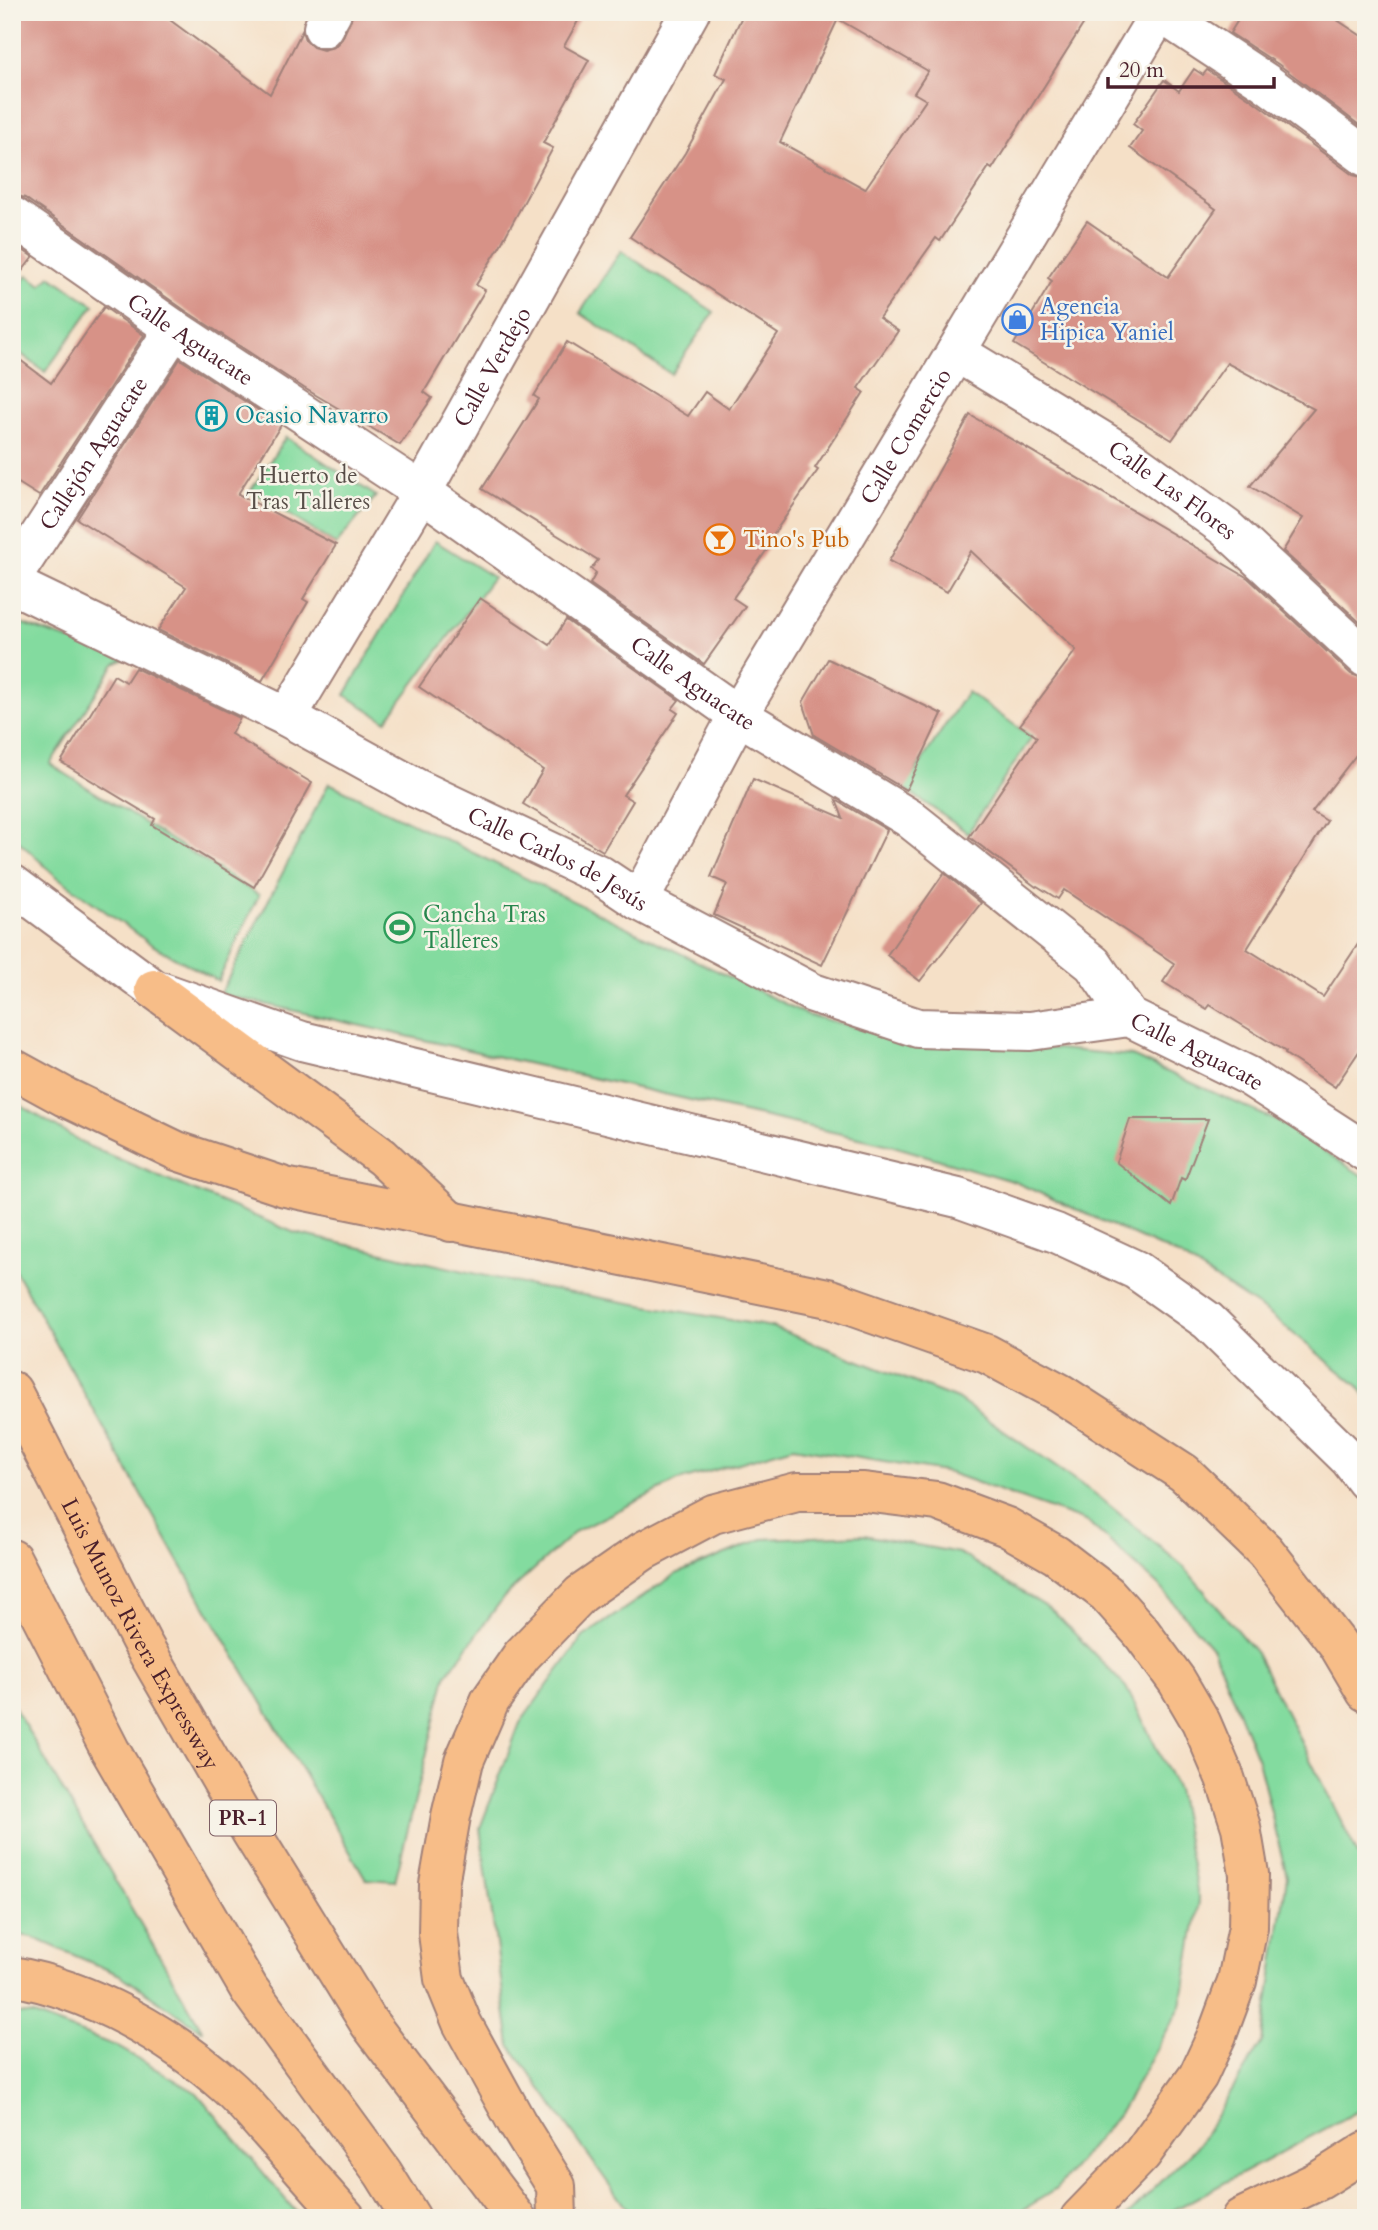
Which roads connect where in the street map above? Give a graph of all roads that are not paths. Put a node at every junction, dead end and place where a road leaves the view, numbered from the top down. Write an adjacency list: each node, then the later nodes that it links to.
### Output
1 (690, 12): 7 (street, Calle Verdejo)
2 (1160, 12): 3 (street); 6 (street, Calle Comercio)
3 (1366, 157)
4 (12, 216): 5 (street, Calle Aguacate)
5 (174, 330): 7 (street, Calle Aguacate); 8 (street, Callejón Aguacate)
6 (956, 352): 10 (street, Calle Las Flores); 11 (street, Calle Comercio)
7 (422, 492): 11 (street, Calle Aguacate); 12 (street, Calle Verdejo)
8 (12, 578)
9 (12, 584): 12 (street, Calle Carlos de Jesús)
10 (1366, 658)
11 (738, 715): 14 (street, Calle Comercio); 16 (street, Calle Aguacate)
12 (287, 717): 14 (street, Calle Carlos de Jesús)
13 (12, 884): 15 (street)
14 (639, 901): 16 (street, Calle Carlos de Jesús)
15 (154, 989): 19 (highway); 21 (street)
16 (1129, 1017): 18 (street, Calle Aguacate)
17 (12, 1068): 19 (highway)
18 (1366, 1152)
19 (451, 1222): 23 (highway)
20 (12, 1391): 28 (highway, Luis Munoz Rivera Expressway / PR-1)
21 (1366, 1481)
22 (12, 1559): 27 (highway)
23 (1366, 1692)
24 (12, 1976): 26 (highway)
25 (1366, 2151): 31 (highway)
26 (346, 2218)
27 (411, 2218)
28 (516, 2218)
29 (557, 2218): 30 (highway)
30 (1080, 2218)
31 (1241, 2218)

